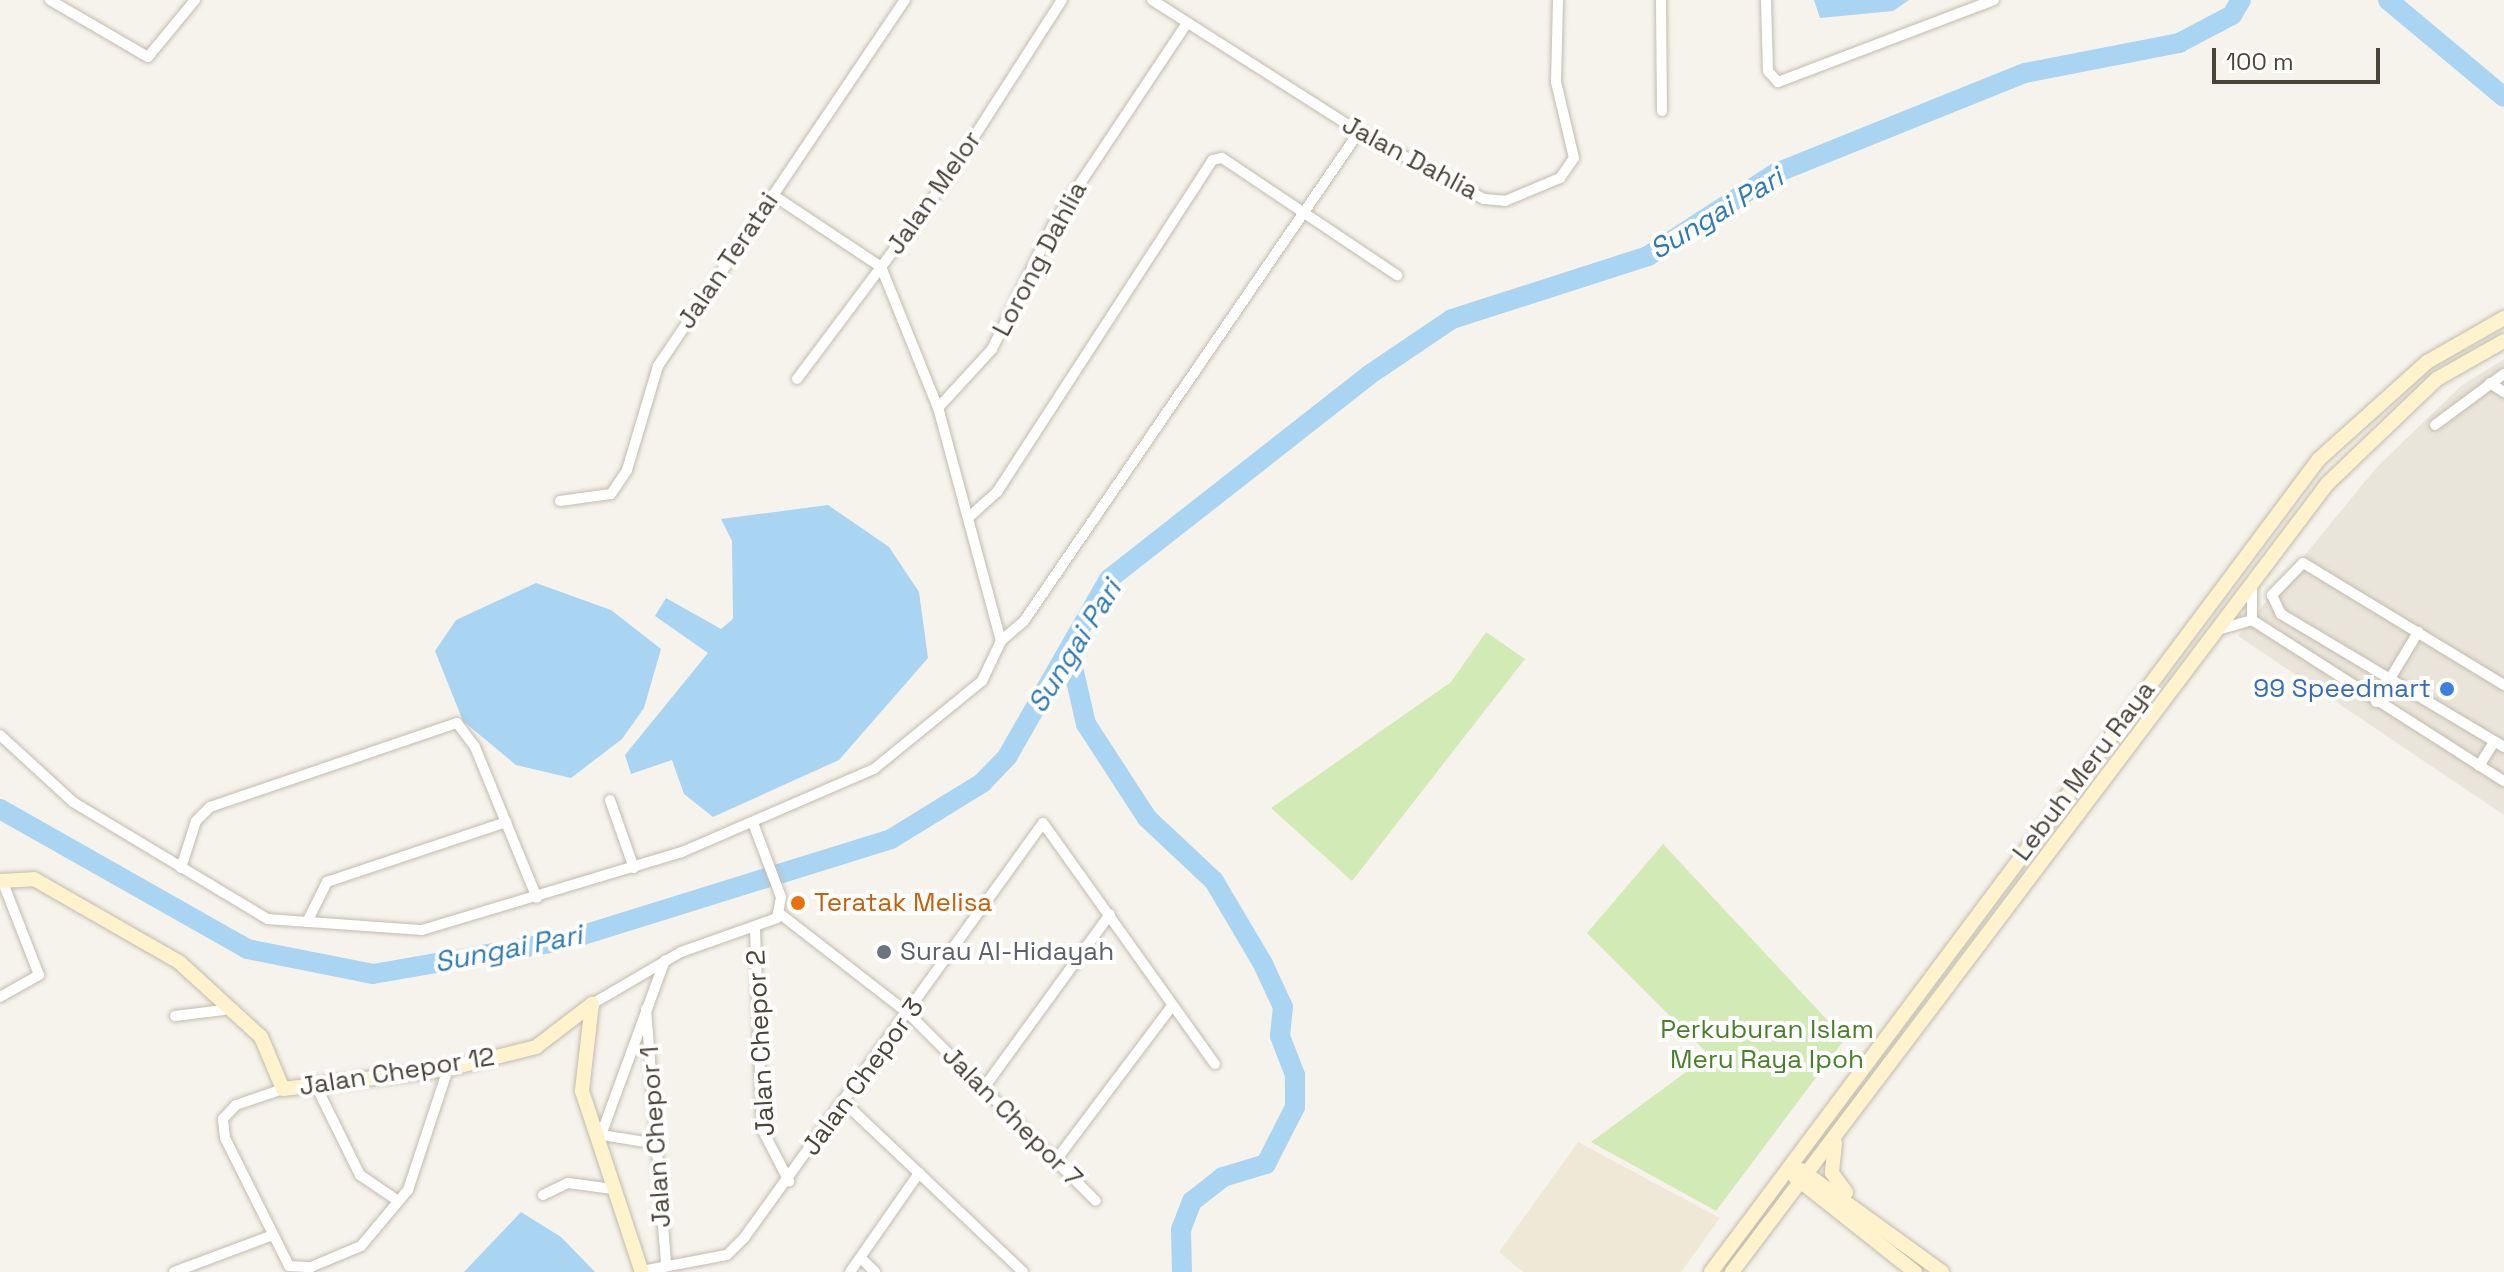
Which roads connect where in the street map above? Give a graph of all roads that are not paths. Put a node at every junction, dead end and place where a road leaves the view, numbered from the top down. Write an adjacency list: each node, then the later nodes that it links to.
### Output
1 (50, 0): 2 (street)
2 (195, 0)
3 (905, 0): 13 (street, Jalan Teratai)
4 (1062, 0): 15 (street, Jalan Melor)
5 (1152, 0): 10 (street, Jalan Dahlia)
6 (1558, 0): 12 (street, Jalan Dahlia)
7 (1661, 0): 11 (street)
8 (1766, 0): 9 (street)
9 (1994, 0)
10 (1187, 23): 12 (street, Jalan Dahlia); 23 (street, Lorong Dahlia)
11 (1662, 111)
12 (1359, 132): 14 (street)
13 (773, 195): 15 (street); 25 (street, Jalan Teratai)
14 (1305, 212): 16 (street); 26 (street); 30 (street)
15 (881, 267): 20 (street, Jalan Melor); 23 (street)
16 (1397, 275)
17 (2504, 318): 69 (main road, Lebuh Meru Raya)
18 (2504, 341): 27 (main road, Lebuh Meru Raya)
19 (2504, 374): 21 (street)
20 (797, 379)
21 (2490, 383): 22 (street); 24 (street)
22 (2504, 392)
23 (938, 408): 26 (street)
24 (2435, 425)
25 (560, 501)
26 (968, 518): 30 (street)
27 (2259, 571): 28 (street); 31 (main road, Lebuh Meru Raya)
28 (2252, 620): 31 (street); 34 (street)
29 (2418, 632): 32 (street); 32 (street); 33 (street)
30 (1001, 641): 42 (street)
31 (2206, 641): 65 (main road, Lebuh Meru Raya)
32 (2388, 682): 34 (street); 36 (street)
33 (2504, 685)
34 (2376, 702): 38 (street)
35 (0, 735): 43 (street)
36 (2492, 745): 37 (street); 38 (street)
37 (2504, 747)
38 (2479, 766): 39 (street)
39 (2504, 781)
40 (610, 800): 44 (street)
41 (506, 822): 43 (street); 46 (street); 49 (street)
42 (753, 823): 44 (street); 47 (street, Jalan Chepor 2)
43 (181, 868): 49 (street)
44 (634, 868): 46 (street)
45 (1, 880): 52 (street); 55 (main road)
46 (537, 898): 49 (street)
47 (779, 913): 50 (street, Jalan Chepor 2); 57 (street, Jalan Chepor 7)
48 (1110, 914): 54 (street); 57 (street, Jalan Chepor 3); 63 (street)
49 (307, 922)
50 (755, 929): 51 (street); 72 (street, Jalan Chepor 2)
51 (665, 960): 53 (street); 56 (street, Jalan Chepor 1)
52 (0, 997)
53 (592, 1004): 60 (main road, Jalan Chepor 12); 66 (main road)
54 (1172, 1006): 59 (street); 68 (street)
55 (234, 1008): 58 (street); 62 (main road)
56 (646, 1009): 66 (street, Jalan Chepor 1); 67 (street, Jalan Chepor 1)
57 (909, 1014): 63 (street, Jalan Chepor 7); 64 (street, Jalan Chepor 3)
58 (175, 1016)
59 (1215, 1064)
60 (448, 1069): 61 (main road, Jalan Chepor 12); 75 (street)
61 (316, 1086): 62 (main road, Jalan Chepor 12); 75 (street)
62 (283, 1089): 80 (street)
63 (983, 1089): 68 (street, Jalan Chepor 7)
64 (846, 1104): 70 (street); 72 (street, Jalan Chepor 3)
65 (1837, 1134): 71 (main road, Lebuh Meru Raya); 78 (main road)
66 (601, 1135): 67 (street); 73 (main road)
67 (658, 1144): 82 (street, Jalan Chepor 1)
68 (1056, 1160): 76 (street, Jalan Chepor 7)
69 (1789, 1166): 71 (main road); 88 (main road, Lebuh Meru Raya)
70 (919, 1173): 81 (street); 87 (street)
71 (1804, 1178): 77 (main road); 78 (main road); 79 (main road, Lebuh Meru Raya)
72 (789, 1181): 82 (street, Jalan Chepor 3)
73 (613, 1189): 74 (street); 84 (main road)
74 (543, 1195)
75 (398, 1201): 80 (street)
76 (1096, 1201)
77 (1834, 1210): 79 (main road); 90 (main road)
78 (1873, 1220): 91 (main road)
79 (1762, 1233): 89 (main road, Lebuh Meru Raya)
80 (273, 1235): 83 (street)
81 (861, 1258): 85 (street); 86 (street)
82 (666, 1265): 84 (street, Jalan Chepor 3)
83 (174, 1272)
84 (642, 1272)
85 (850, 1272)
86 (875, 1272)
87 (1023, 1272)
88 (1711, 1272)
89 (1732, 1272)
90 (1915, 1272)
91 (1942, 1272)

